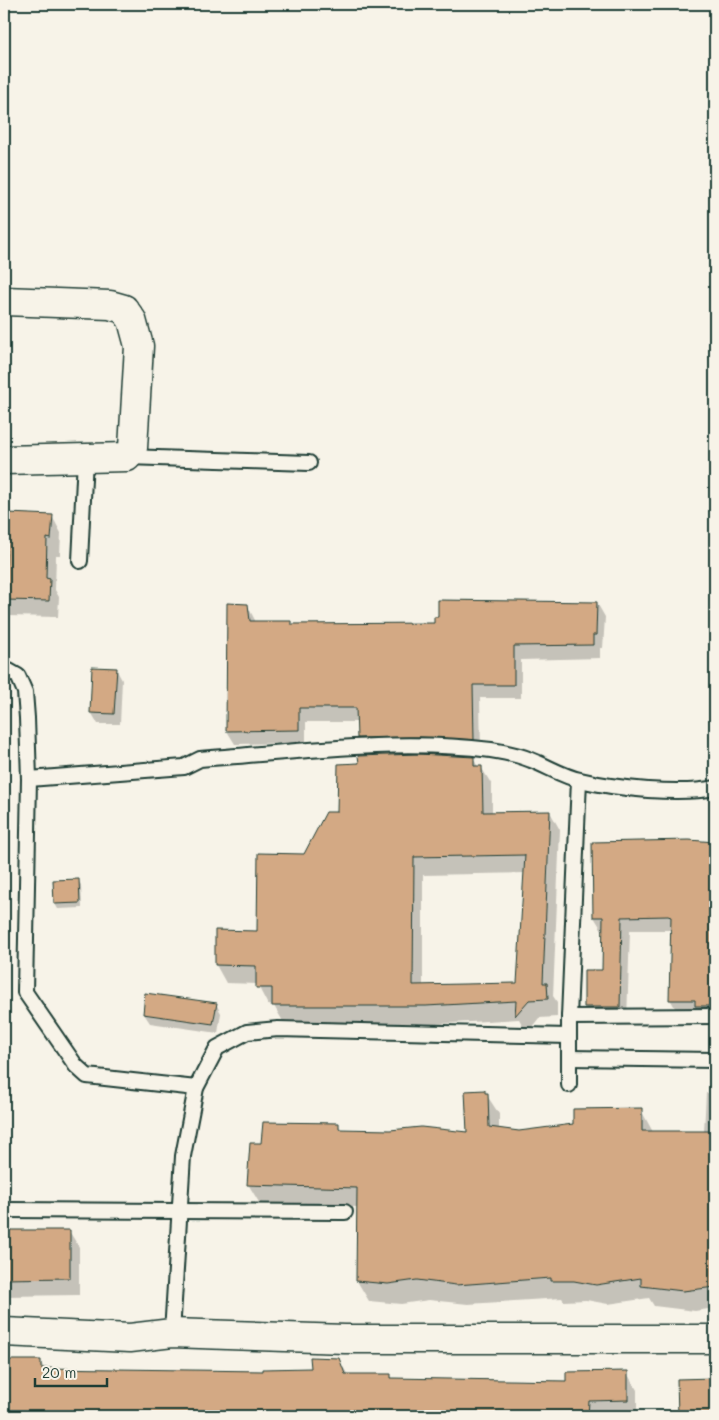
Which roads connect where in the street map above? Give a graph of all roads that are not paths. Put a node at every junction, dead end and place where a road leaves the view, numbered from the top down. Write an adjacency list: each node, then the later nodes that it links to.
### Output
1 (4, 301): 2 (street)
2 (127, 457): 3 (street); 5 (lane)
3 (84, 458): 4 (street); 6 (lane)
4 (4, 460)
5 (309, 462)
6 (80, 561)
7 (4, 668): 8 (lane)
8 (30, 779): 9 (lane); 17 (lane)
9 (579, 780): 10 (lane); 12 (lane)
10 (715, 788)
11 (715, 1016): 12 (lane)
12 (569, 1017): 13 (lane)
13 (569, 1036): 14 (lane); 17 (lane)
14 (570, 1058): 15 (lane); 16 (lane)
15 (715, 1060)
16 (569, 1085)
17 (196, 1088): 19 (lane)
18 (4, 1210): 19 (lane)
19 (180, 1212): 20 (lane); 22 (lane)
20 (345, 1212)
21 (4, 1332): 22 (street)
22 (172, 1333): 23 (street)
23 (715, 1339)

